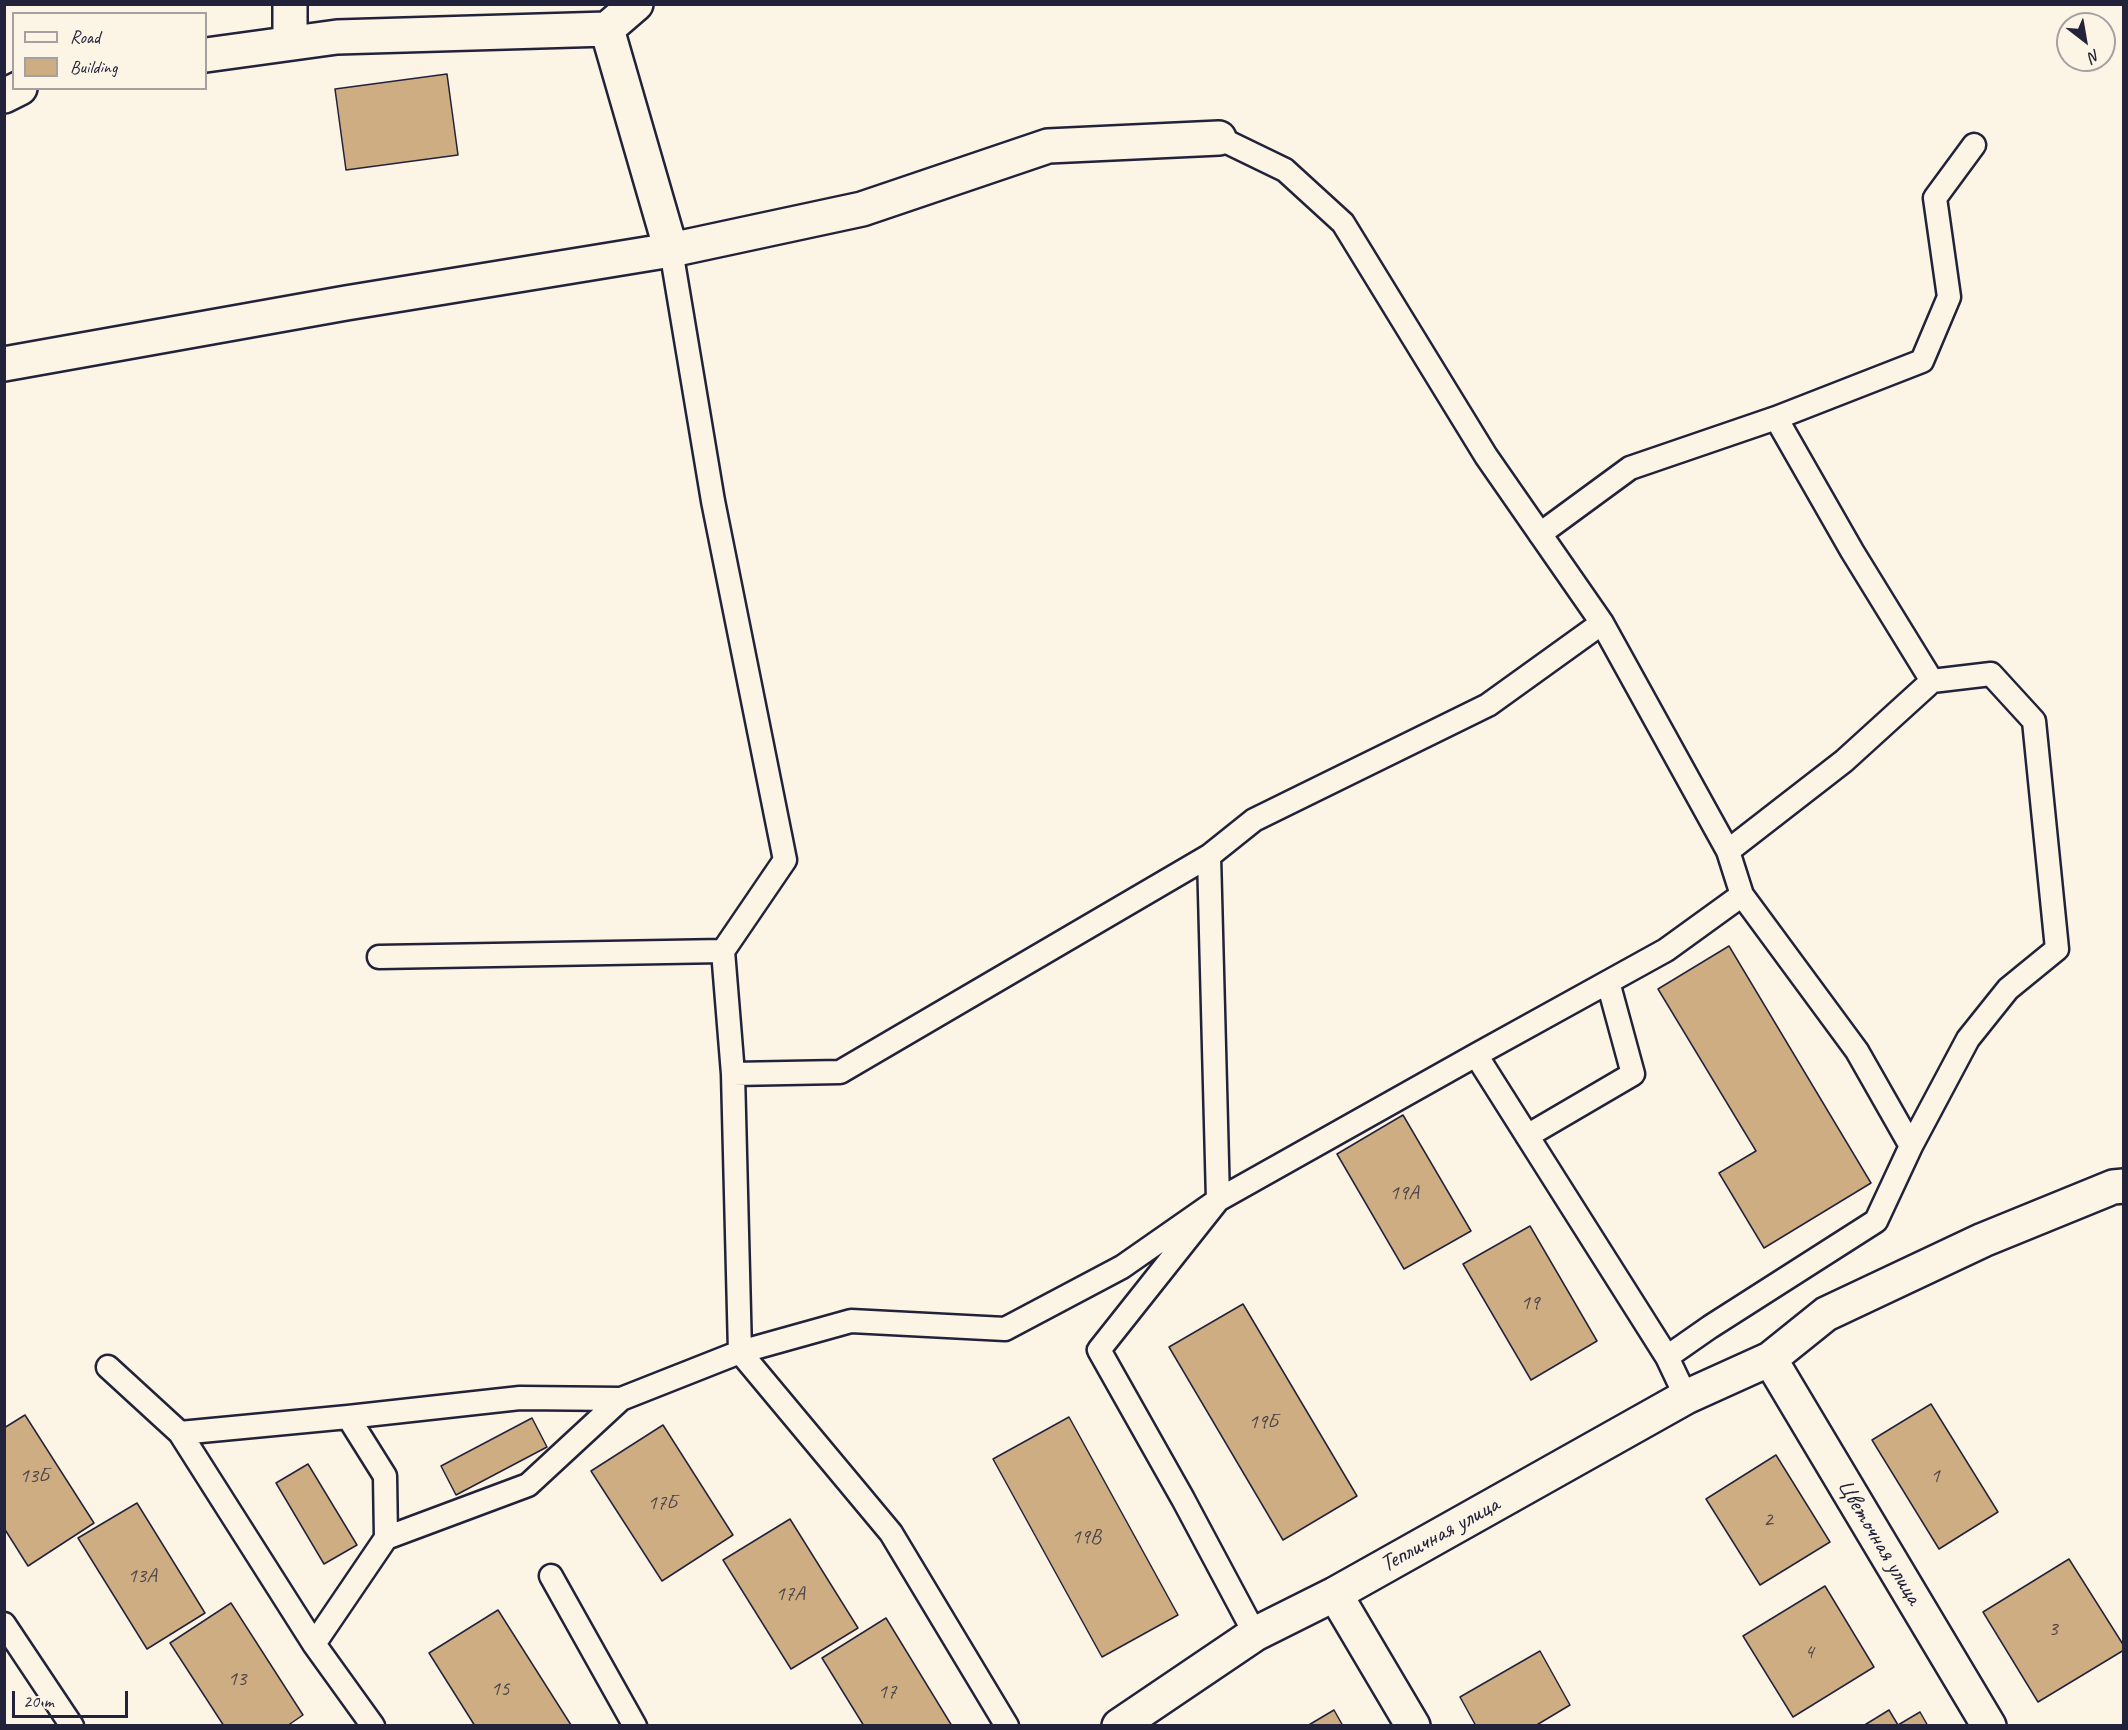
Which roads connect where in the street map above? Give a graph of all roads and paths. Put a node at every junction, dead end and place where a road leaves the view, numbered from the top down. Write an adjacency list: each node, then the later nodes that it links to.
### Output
1 (291, 4): 4 (street)
2 (636, 4): 3 (street)
3 (607, 29): 4 (street); 8 (street)
4 (291, 43): 5 (street)
5 (207, 55)
6 (1219, 138): 8 (street); 11 (lane)
7 (1974, 145): 10 (lane)
8 (671, 250): 9 (street); 17 (lane)
9 (4, 364)
10 (1776, 418): 11 (lane); 13 (lane)
11 (1540, 534): 12 (lane)
12 (1602, 623): 14 (lane); 15 (lane)
13 (1932, 681): 14 (lane); 23 (lane)
14 (1728, 851): 16 (lane)
15 (1209, 856): 21 (lane); 25 (lane)
16 (1742, 895): 19 (lane); 23 (lane)
17 (723, 951): 18 (lane); 21 (lane)
18 (379, 957)
19 (1608, 982): 20 (lane); 22 (lane)
20 (1476, 1055): 22 (lane); 25 (lane)
21 (734, 1074): 26 (lane)
22 (1527, 1136): 27 (lane)
23 (1911, 1146): 27 (lane)
24 (2124, 1186): 28 (street, Тепличная улица)
25 (1218, 1200): 26 (lane); 38 (lane)
26 (740, 1352): 31 (lane); 43 (lane)
27 (1666, 1358): 30 (lane)
28 (1770, 1359): 30 (street, Тепличная улица); 46 (street, Цветочная улица)
29 (108, 1367): 33 (lane)
30 (1686, 1397): 36 (street, Тепличная улица)
31 (621, 1399): 32 (lane); 34 (lane)
32 (348, 1417): 33 (lane); 34 (lane)
33 (180, 1432): 39 (lane)
34 (386, 1538): 39 (lane)
35 (551, 1576): 42 (lane)
36 (1335, 1594): 38 (street, Тепличная улица); 45 (street)
37 (4, 1624): 40 (lane)
38 (1255, 1634): 44 (street, Тепличная улица)
39 (314, 1644): 41 (lane)
40 (72, 1725)
41 (373, 1725)
42 (635, 1725)
43 (1007, 1725)
44 (1119, 1725)
45 (1413, 1725)
46 (1989, 1725)

